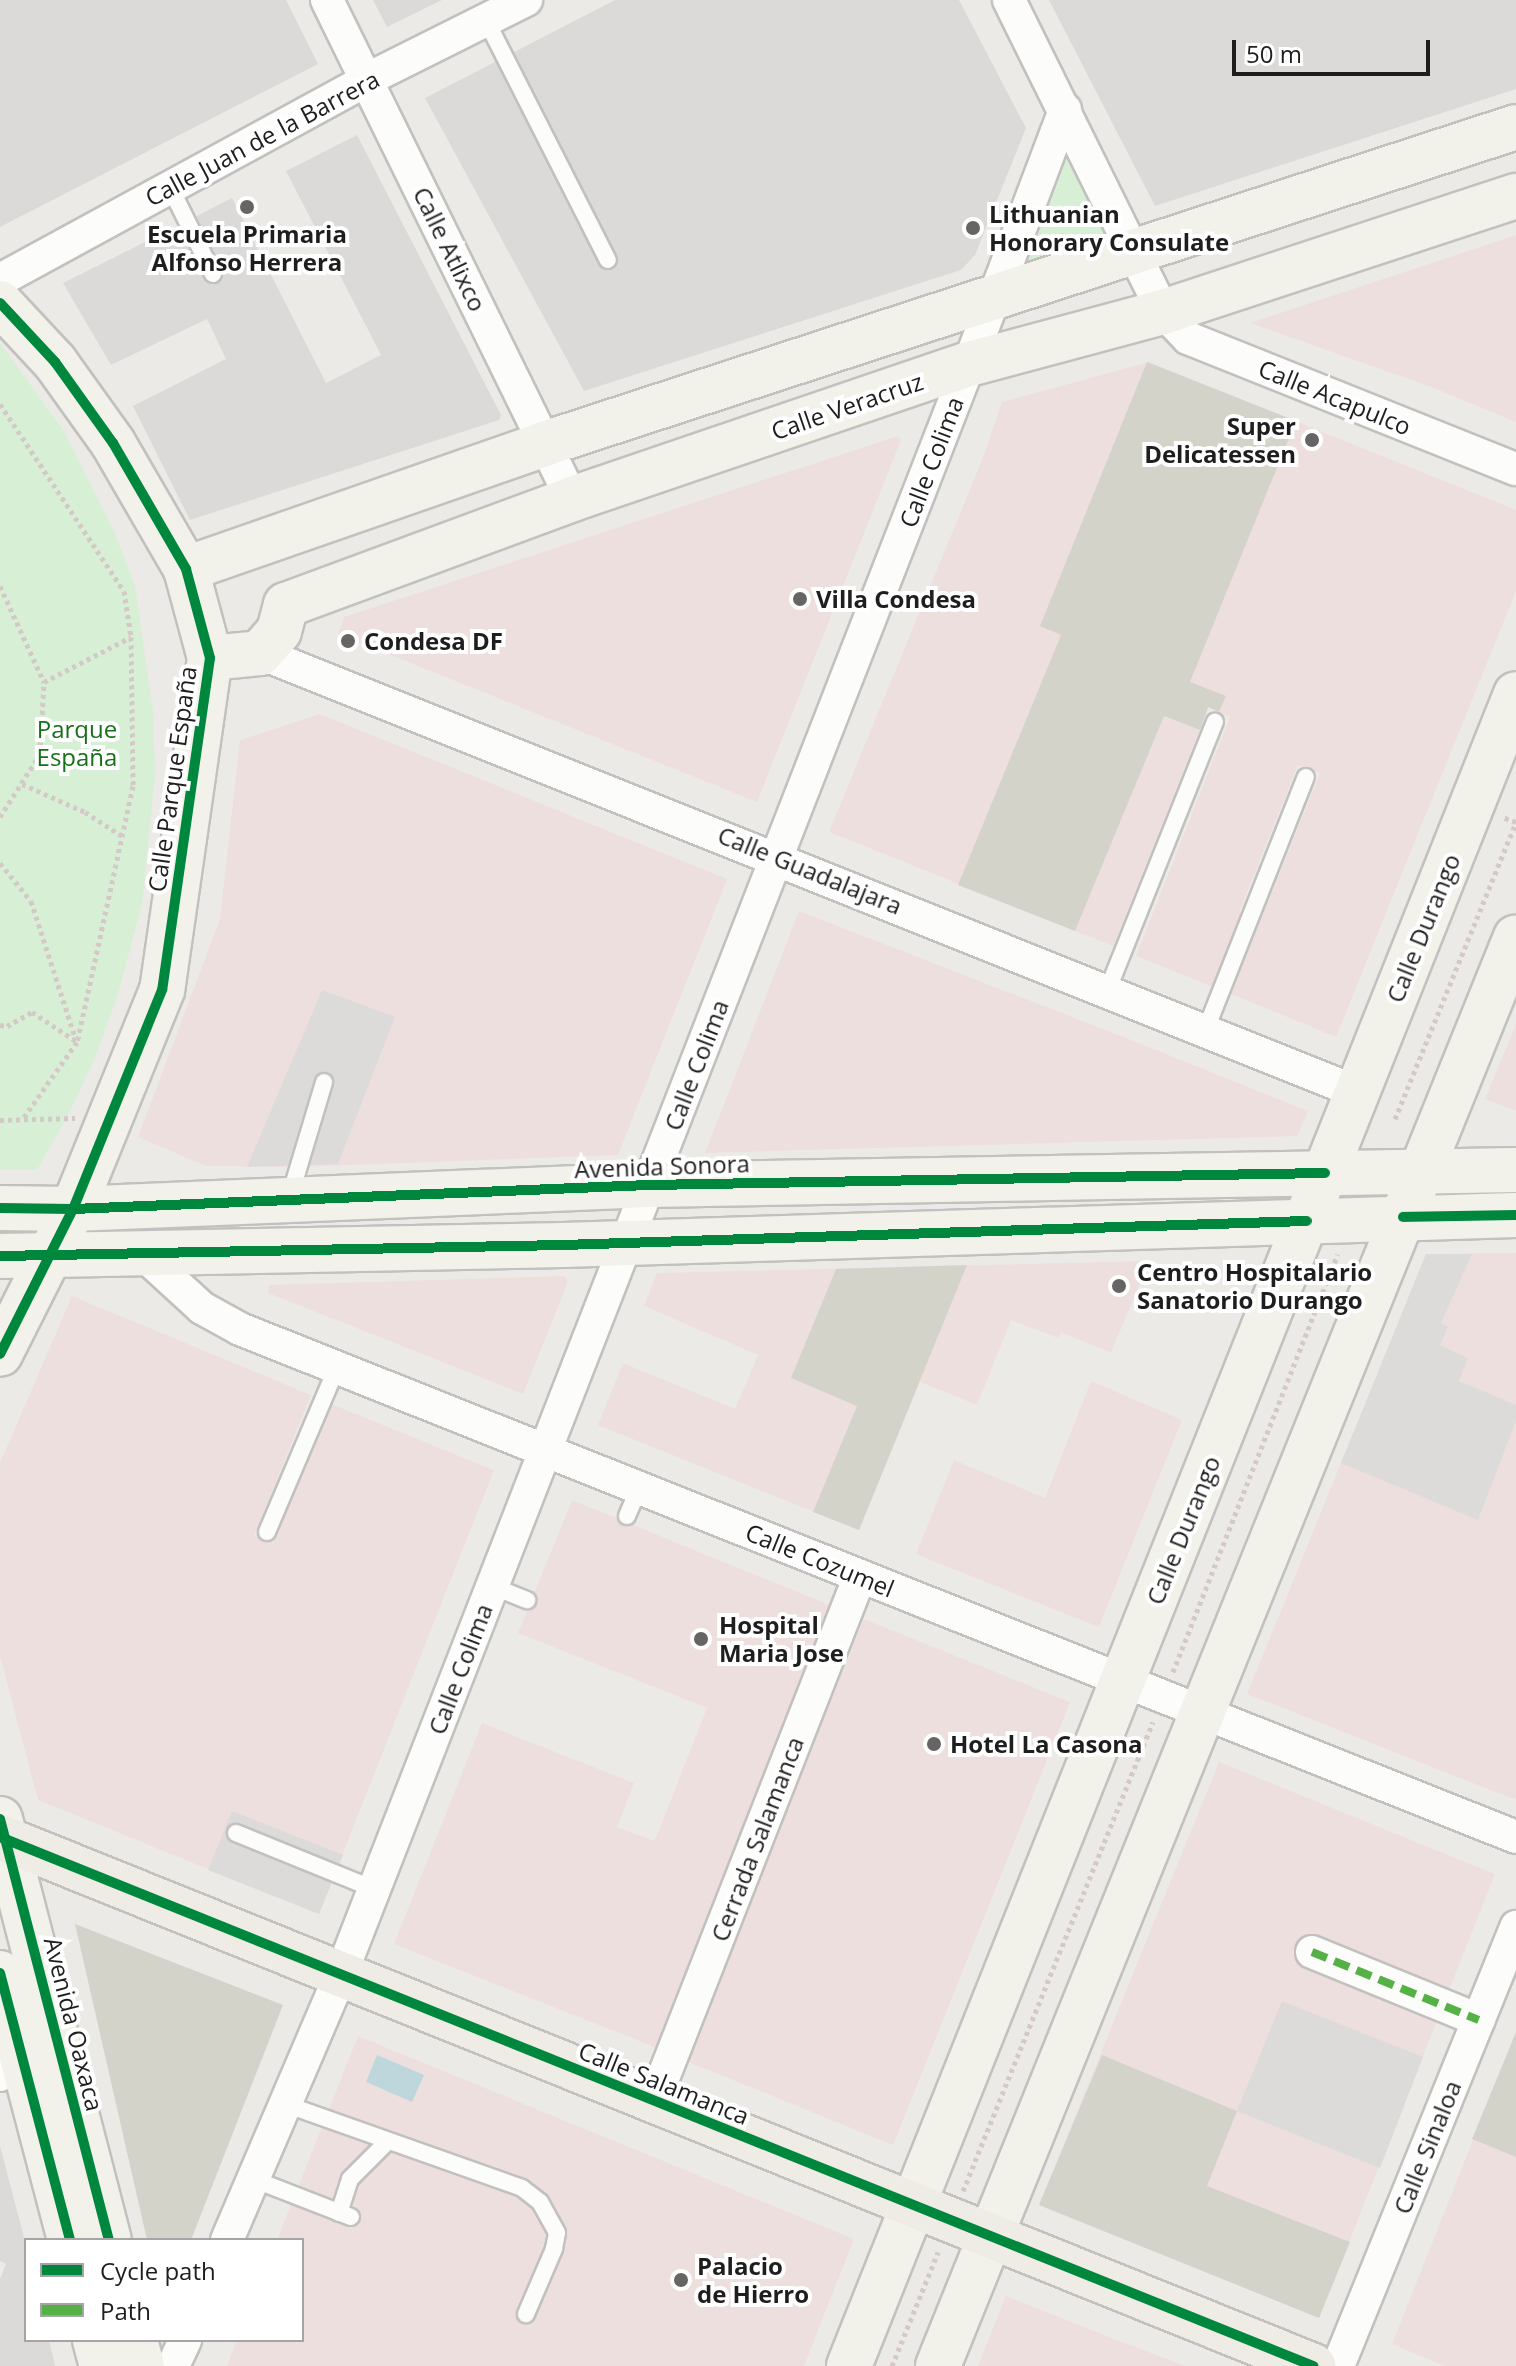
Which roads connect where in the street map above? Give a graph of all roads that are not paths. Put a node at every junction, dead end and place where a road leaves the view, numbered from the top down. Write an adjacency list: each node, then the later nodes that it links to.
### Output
1 (327, 0): 5 (street, Calle Atlixco)
2 (526, 0): 4 (street, Calle Juan de la Barrera)
3 (1009, 0): 6 (street)
4 (486, 20): 5 (street, Calle Juan de la Barrera); 11 (lane)
5 (368, 79): 8 (street, Calle Juan de la Barrera); 18 (street, Calle Atlixco)
6 (1065, 110): 10 (street); 14 (street, Calle Colima)
7 (1516, 127): 10 (main road)
8 (170, 187): 12 (lane); 13 (street, Calle Juan de la Barrera)
9 (1516, 196): 16 (main road, Calle Veracruz)
10 (1134, 252): 14 (main road); 16 (street)
11 (608, 260)
12 (213, 274)
13 (0, 280)
14 (994, 299): 17 (street, Calle Colima); 18 (main road)
15 (0, 303): 22 (main road, Calle Parque España)
16 (1163, 312): 17 (main road, Calle Veracruz); 19 (street, Calle Acapulco)
17 (969, 364): 20 (main road, Calle Veracruz); 29 (street, Calle Colima)
18 (544, 444): 20 (street, Calle Atlixco); 21 (main road)
19 (1516, 469)
20 (572, 499): 23 (main road, Calle Veracruz)
21 (239, 549): 22 (main road); 23 (main road)
22 (186, 569): 25 (main road, Calle Parque España)
23 (286, 605): 24 (main road)
24 (260, 653): 25 (main road); 29 (street, Calle Guadalajara)
25 (210, 658): 44 (main road, Calle Parque España)
26 (1516, 694): 34 (main road, Calle Durango)
27 (1215, 722): 31 (lane)
28 (1306, 777): 32 (lane)
29 (777, 857): 31 (street, Calle Guadalajara); 39 (street, Calle Colima)
30 (1511, 950): 36 (main road, Calle Durango)
31 (1108, 989): 32 (street, Calle Guadalajara)
32 (1206, 1029): 34 (street, Calle Guadalajara)
33 (324, 1082): 41 (lane)
34 (1357, 1092): 37 (main road, Calle Durango)
35 (1516, 1170): 36 (main road, Avenida Sonora)
36 (1421, 1172): 37 (main road, Avenida Sonora); 46 (main road, Calle Durango)
37 (1325, 1173): 38 (main road, Avenida Sonora); 47 (main road, Calle Durango)
38 (910, 1180): 39 (main road, Avenida Sonora); 48 (main road)
39 (649, 1185): 40 (main road, Avenida Sonora); 49 (street, Calle Colima)
40 (404, 1196): 41 (main road, Avenida Sonora); 50 (main road)
41 (288, 1200): 42 (main road, Avenida Sonora)
42 (233, 1203): 44 (main road, Avenida Sonora); 51 (main road)
43 (0, 1208): 44 (main road, Avenida Sonora)
44 (73, 1209): 54 (main road, Calle Parque España)
45 (1516, 1215): 46 (main road)
46 (1403, 1217): 47 (main road); 63 (main road, Calle Durango)
47 (1307, 1221): 48 (main road); 62 (main road, Calle Durango)
48 (909, 1235): 49 (main road)
49 (626, 1244): 50 (main road); 57 (street, Calle Colima)
50 (407, 1249): 51 (main road)
51 (234, 1252): 52 (main road)
52 (142, 1253): 54 (main road); 56 (street, Calle Cozumel)
53 (0, 1256): 54 (main road)
54 (50, 1256): 55 (main road)
55 (0, 1354)
56 (337, 1367): 57 (street, Calle Cozumel); 58 (lane)
57 (545, 1451): 59 (street, Calle Cozumel); 60 (street, Calle Colima)
58 (267, 1532)
59 (860, 1576): 62 (street, Calle Cozumel); 76 (street, Cerrada Salamanca)
60 (492, 1586): 61 (lane); 67 (street, Calle Colima)
61 (527, 1600)
62 (1123, 1681): 63 (street, Calle Cozumel); 74 (main road, Calle Durango)
63 (1183, 1704): 66 (street, Calle Cozumel); 74 (main road, Calle Durango)
64 (2, 1832): 71 (main road, Calle Salamanca); 83 (main road, Avenida Oaxaca)
65 (236, 1833): 67 (lane)
66 (1516, 1837)
67 (374, 1889): 71 (street, Calle Colima)
68 (1516, 1927): 72 (street, Calle Sinaloa)
69 (1312, 1952): 72 (street)
70 (0, 1973): 73 (main road)
71 (341, 1974): 76 (main road, Calle Salamanca); 77 (street, Calle Colima)
72 (1479, 2020): 95 (street, Calle Sinaloa)
73 (17, 2034): 75 (street); 82 (main road)
74 (1013, 2068): 80 (main road, Calle Durango); 81 (main road, Calle Durango)
75 (0, 2075)
76 (654, 2101): 80 (main road, Calle Salamanca)
77 (285, 2104): 78 (lane); 79 (street, Calle Colima)
78 (387, 2142): 79 (lane); 85 (lane)
79 (253, 2179): 84 (street, Calle Colima)
80 (932, 2213): 81 (main road, Calle Salamanca); 92 (main road, Calle Durango)
81 (990, 2236): 93 (main road, Calle Durango); 94 (main road, Calle Salamanca)
82 (69, 2238)
83 (108, 2238)
84 (228, 2238)
85 (526, 2314)
86 (96, 2342): 89 (main road)
87 (136, 2342): 90 (main road)
88 (184, 2342): 91 (street)
89 (102, 2366)
90 (142, 2366)
91 (173, 2366)
92 (849, 2366)
93 (938, 2366)
94 (1313, 2366)
95 (1338, 2366)

